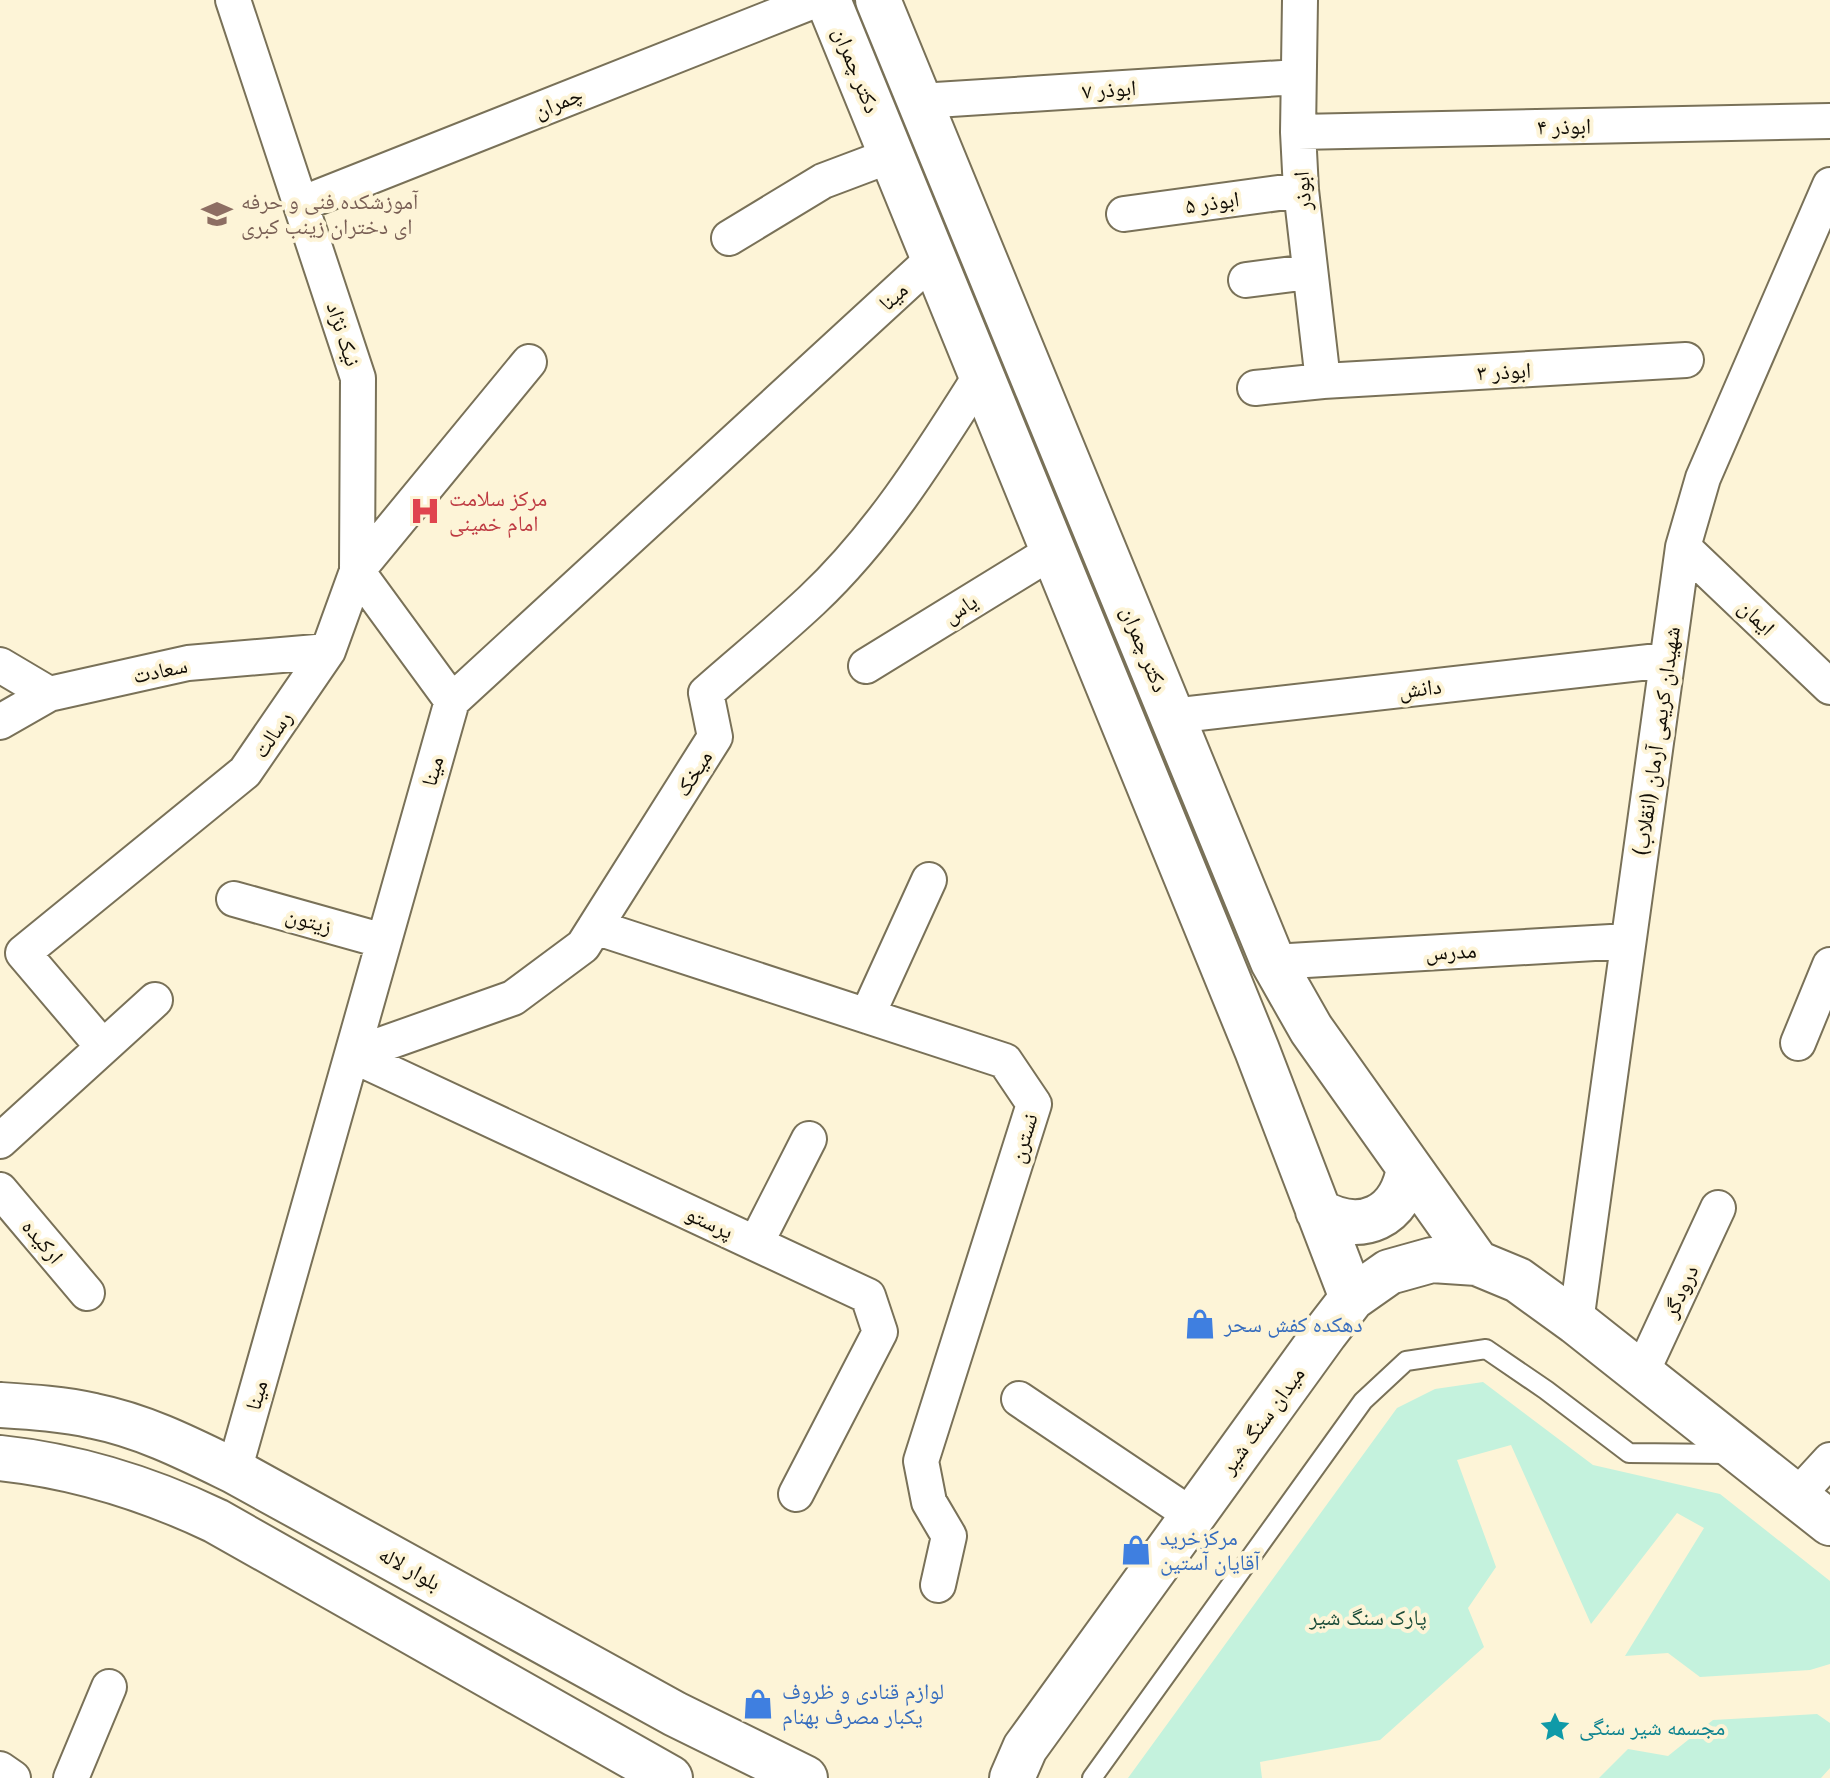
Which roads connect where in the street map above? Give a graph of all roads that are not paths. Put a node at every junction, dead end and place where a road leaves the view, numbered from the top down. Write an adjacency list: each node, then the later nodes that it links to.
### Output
1 (233, 0): 13 (street, نیک نژاد)
2 (816, 0): 13 (street, چمران)
3 (828, 0): 10 (main road, دکتر چمران)
4 (878, 0): 7 (main road, دکتر چمران)
5 (1300, 0): 6 (street, ابوذر)
6 (1298, 77): 7 (street, ابوذر ۷); 9 (street, ابوذر)
7 (920, 101): 35 (main road, دکتر چمران)
8 (1830, 121): 9 (street, ابوذر ۴)
9 (1298, 132): 12 (street, ابوذر)
10 (892, 155): 15 (street); 17 (main road, دکتر چمران)
11 (1830, 185): 16 (street, شهیدان کریمی آرمان (انقلاب))
12 (1301, 190): 14 (street, ابوذر ۵); 18 (street, ابوذر)
13 (301, 204): 27 (street, نیک نژاد)
14 (1124, 214)
15 (729, 238)
16 (1817, 254): 25 (street, شهیدان کریمی آرمان (انقلاب))
17 (934, 258): 22 (main road, دکتر چمران); 34 (street, مینا)
18 (1309, 272): 19 (street); 23 (street, ابوذر)
19 (1246, 280)
20 (1686, 360): 23 (street, ابوذر ۳)
21 (529, 362): 27 (street, رسالت)
22 (981, 375): 26 (main road, دکتر چمران); 39 (street, میخک)
23 (1323, 381): 24 (street, ابوذر ۳)
24 (1255, 388)
25 (1683, 547): 29 (street, شهیدان کریمی آرمان (انقلاب)); 32 (street, ایمان)
26 (1053, 551): 31 (street, یاس); 54 (main road, دکتر چمران)
27 (357, 571): 28 (street, رسالت); 34 (street)
28 (328, 651): 33 (street, سعادت); 47 (street, رسالت)
29 (1667, 660): 35 (street, دانش); 41 (street, شهیدان کریمی آرمان (انقلاب))
30 (0, 665): 33 (street)
31 (866, 666)
32 (1830, 687)
33 (49, 694): 36 (street, سعادت)
34 (452, 701): 40 (street, مینا)
35 (1172, 716): 42 (main road, دکتر چمران)
36 (0, 722)
37 (929, 880): 45 (street)
38 (234, 899): 40 (street, زیتون)
39 (595, 927): 45 (street, نسترن); 48 (street, میخک)
40 (384, 941): 48 (street, مینا)
41 (1628, 941): 42 (street, مدرس); 59 (street, شهیدان کریمی آرمان (انقلاب))
42 (1273, 962): 51 (main road, دکتر چمران)
43 (1830, 965): 46 (street)
44 (155, 1000): 47 (street)
45 (867, 1016): 71 (street, نسترن)
46 (1798, 1043)
47 (103, 1047): 50 (street)
48 (352, 1055): 55 (street, پرستو); 66 (street, مینا)
49 (809, 1139): 55 (street)
50 (0, 1141)
51 (1409, 1168): 54 (main road); 56 (main road, دکتر چمران)
52 (0, 1190): 57 (street, ارکیده)
53 (1718, 1208): 60 (street, درودگر)
54 (1318, 1211): 58 (main road, دکتر چمران)
55 (756, 1243): 67 (street, پرستو)
56 (1477, 1263): 58 (main road, میدان سنگ شیر); 59 (main road, میدان سنگ شیر)
57 (87, 1293)
58 (1352, 1298): 69 (main road, میدان سنگ شیر)
59 (1576, 1322): 60 (main road, میدان سنگ شیر)
60 (1641, 1374): 63 (main road, میدان سنگ شیر)
61 (1019, 1399): 69 (street)
62 (0, 1405): 66 (main road, بلوار لاله)
63 (1742, 1454): 68 (main road, میدان سنگ شیر); 79 (lane)
64 (0, 1458): 76 (main road)
65 (1830, 1460): 68 (street)
66 (234, 1471): 77 (main road, بلوار لاله)
67 (796, 1494)
68 (1796, 1497): 70 (main road, میدان سنگ شیر)
69 (1193, 1516): 78 (main road, میدان سنگ شیر)
70 (1830, 1523)
71 (938, 1585)
72 (109, 1687): 75 (street)
73 (0, 1769): 74 (street)
74 (13, 1778)
75 (71, 1778)
76 (670, 1778)
77 (805, 1778)
78 (1012, 1778)
79 (1092, 1778)

